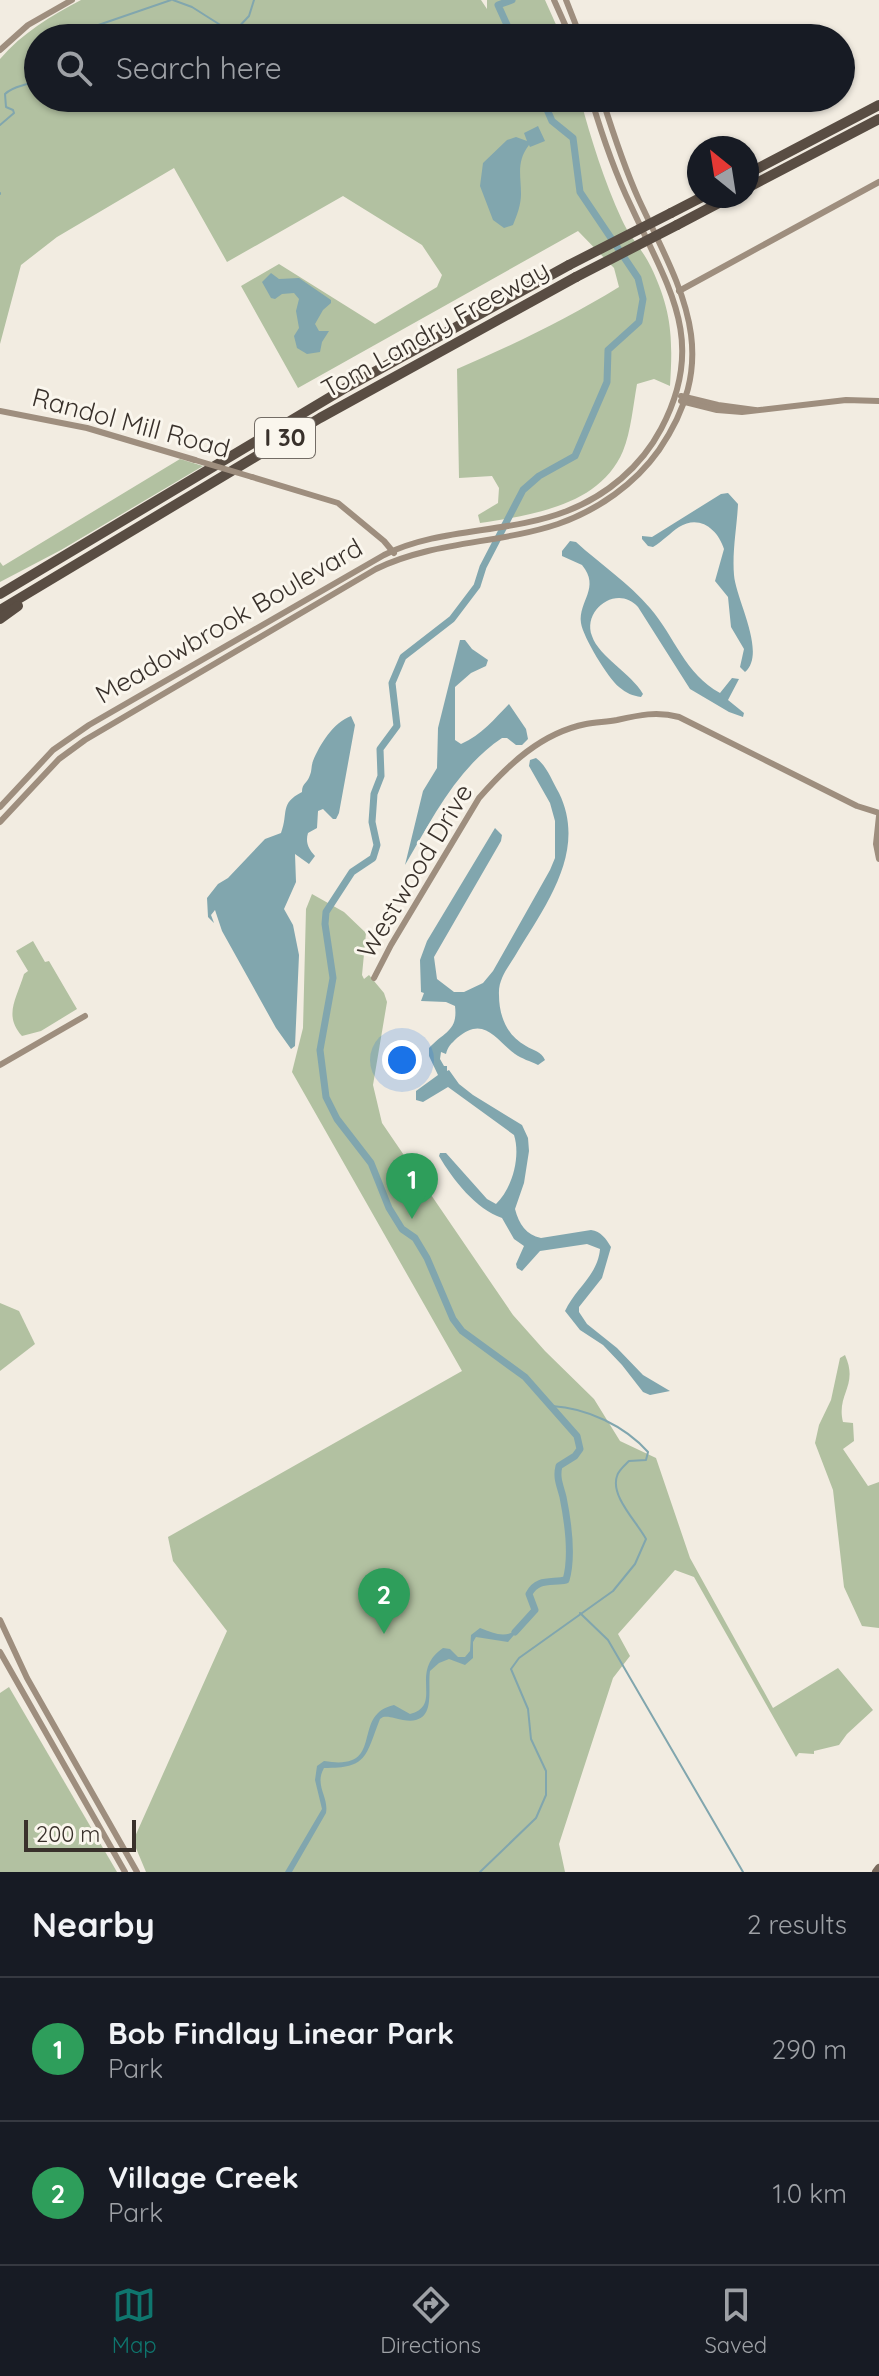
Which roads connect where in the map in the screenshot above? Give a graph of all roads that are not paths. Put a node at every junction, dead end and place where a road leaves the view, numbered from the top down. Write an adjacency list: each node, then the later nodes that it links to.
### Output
1 (72, 0): 4 (main road)
2 (554, 0): 5 (main road)
3 (566, 0): 6 (main road)
4 (30, 24)
5 (565, 24)
6 (575, 24)
7 (24, 29): 8 (main road)
8 (0, 50)
9 (879, 105): 13 (highway)
10 (596, 112): 19 (main road)
11 (607, 112): 18 (main road)
12 (879, 119): 14 (highway)
13 (759, 168)
14 (759, 182)
15 (879, 182): 18 (main road)
16 (687, 205): 27 (highway, Tom Landry Freeway / I 30, bridge)
17 (709, 208): 28 (highway, Tom Landry Freeway / I 30, bridge)
18 (682, 290): 19 (main road); 20 (main road)
19 (672, 293): 20 (main road)
20 (680, 398): 21 (main road); 24 (main road, Meadowbrook Boulevard); 26 (main road)
21 (879, 401)
22 (0, 411): 23 (main road, Randol Mill Road, bridge)
23 (381, 539): 24 (main road); 25 (main road, Randol Mill Road)
24 (409, 545): 25 (main road, Meadowbrook Boulevard)
25 (390, 552): 26 (main road, Randol Mill Road); 33 (main road, Meadowbrook Boulevard)
26 (395, 560): 34 (main road, Meadowbrook Boulevard)
27 (53, 563): 29 (highway); 30 (highway, Tom Landry Freeway / I 30)
28 (59, 575): 31 (highway, Tom Landry Freeway / I 30); 32 (highway)
29 (0, 587)
30 (0, 594)
31 (0, 610)
32 (0, 619)
33 (245, 634): 34 (main road); 35 (main road, Meadowbrook Boulevard)
34 (249, 644): 36 (main road, Meadowbrook Boulevard)
35 (157, 685): 36 (main road); 37 (main road, Meadowbrook Boulevard)
36 (163, 693): 38 (main road, Meadowbrook Boulevard)
37 (60, 745): 38 (main road); 39 (main road, Meadowbrook Boulevard)
38 (67, 753): 41 (main road, Meadowbrook Boulevard)
39 (0, 807)
40 (879, 814): 42 (main road); 43 (main road, Westwood Drive)
41 (0, 822)
42 (879, 859)
43 (374, 978)
44 (85, 1016): 45 (main road)
45 (0, 1065)
46 (0, 1620): 48 (main road)
47 (0, 1652): 49 (main road)
48 (21, 1667): 49 (main road); 51 (main road)
49 (12, 1673): 50 (main road)
50 (125, 1872)
51 (137, 1872)

